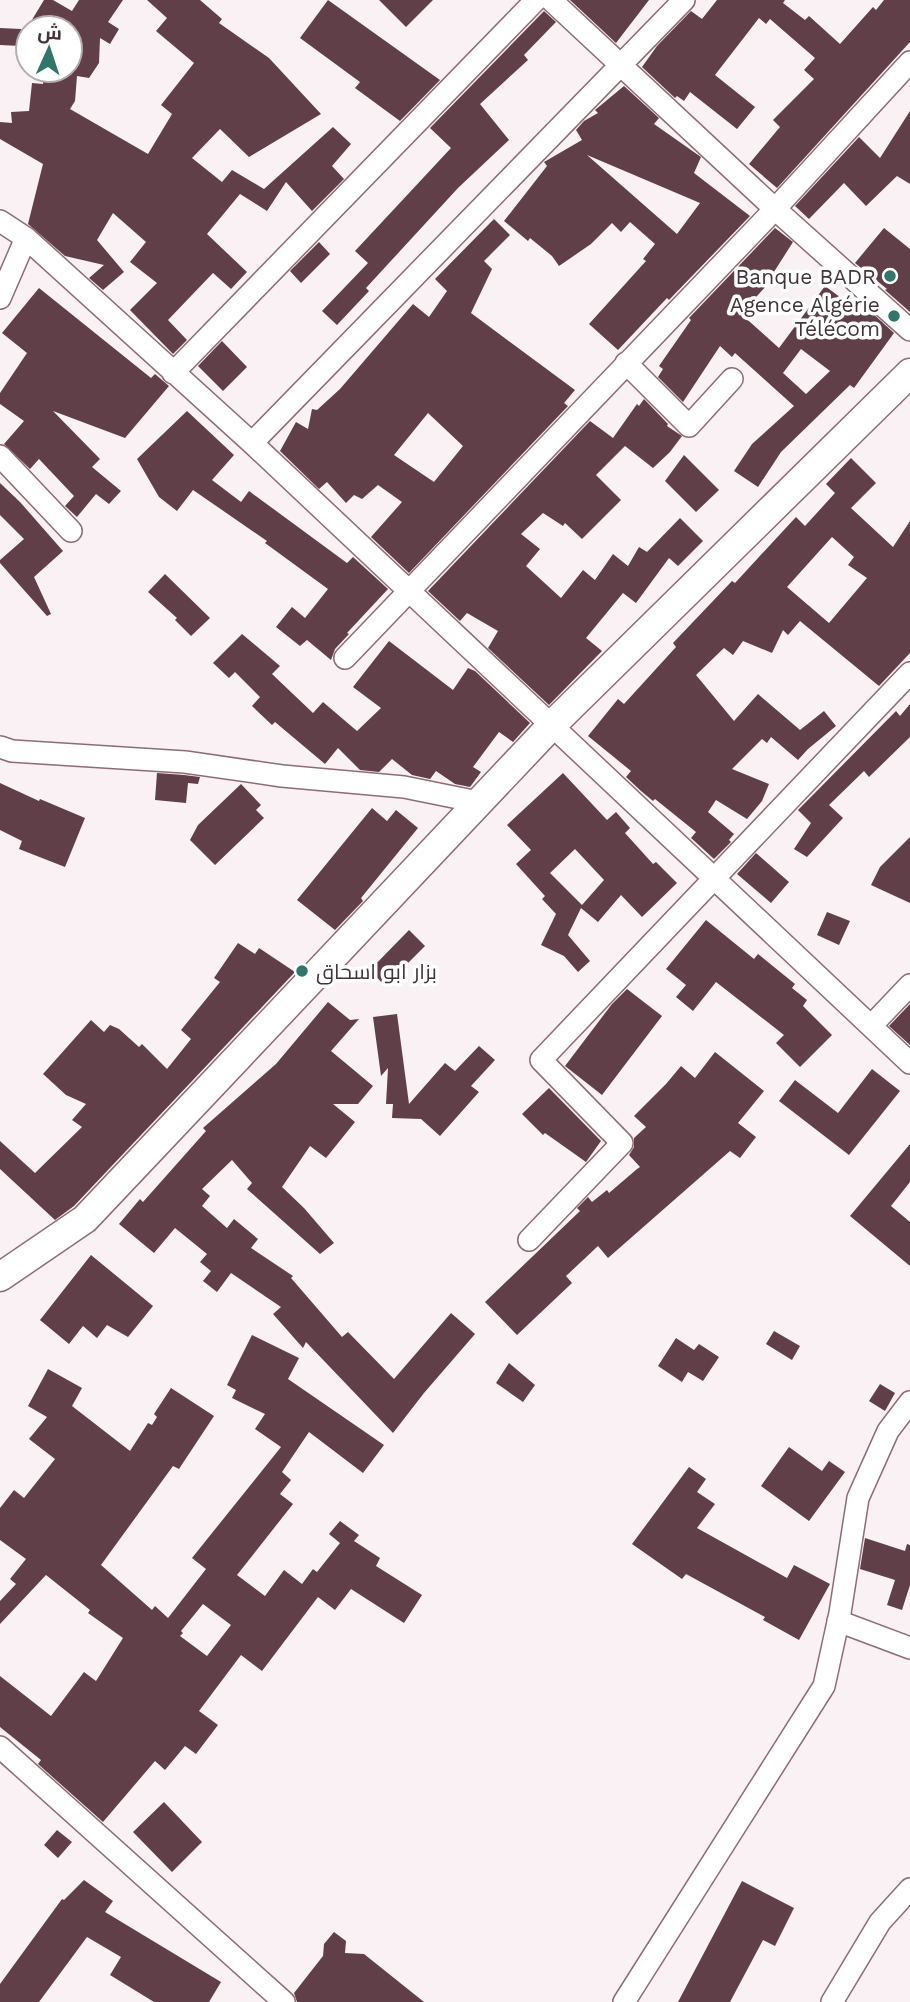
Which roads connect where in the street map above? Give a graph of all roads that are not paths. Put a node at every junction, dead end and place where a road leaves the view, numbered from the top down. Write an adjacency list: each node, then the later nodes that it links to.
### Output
1 (536, 0): 12 (street)
2 (551, 0): 5 (street)
3 (684, 0): 5 (street)
4 (910, 62): 6 (street)
5 (620, 65): 6 (street); 15 (street)
6 (775, 209): 10 (street); 11 (street)
7 (0, 221): 8 (street)
8 (26, 238): 9 (street); 12 (street)
9 (0, 299)
10 (910, 330)
11 (626, 363): 14 (street); 18 (street)
12 (173, 373): 15 (street)
13 (910, 373): 21 (street)
14 (732, 379)
15 (252, 443): 18 (street)
16 (0, 456): 17 (street)
17 (71, 531)
18 (409, 592): 19 (street); 21 (street)
19 (345, 658)
20 (910, 673): 24 (street)
21 (552, 724): 23 (street); 24 (street)
22 (6, 749): 23 (street)
23 (478, 802): 29 (street)
24 (713, 878): 26 (street); 28 (street)
25 (910, 985): 26 (street)
26 (871, 1027): 27 (street)
27 (910, 1063)
28 (529, 1240)
29 (0, 1277)
30 (910, 1402): 31 (street)
31 (838, 1621): 32 (street); 36 (street)
32 (910, 1648)
33 (0, 1747): 35 (street)
34 (910, 1889): 37 (street)
35 (284, 2002)
36 (624, 2002)
37 (832, 2002)

